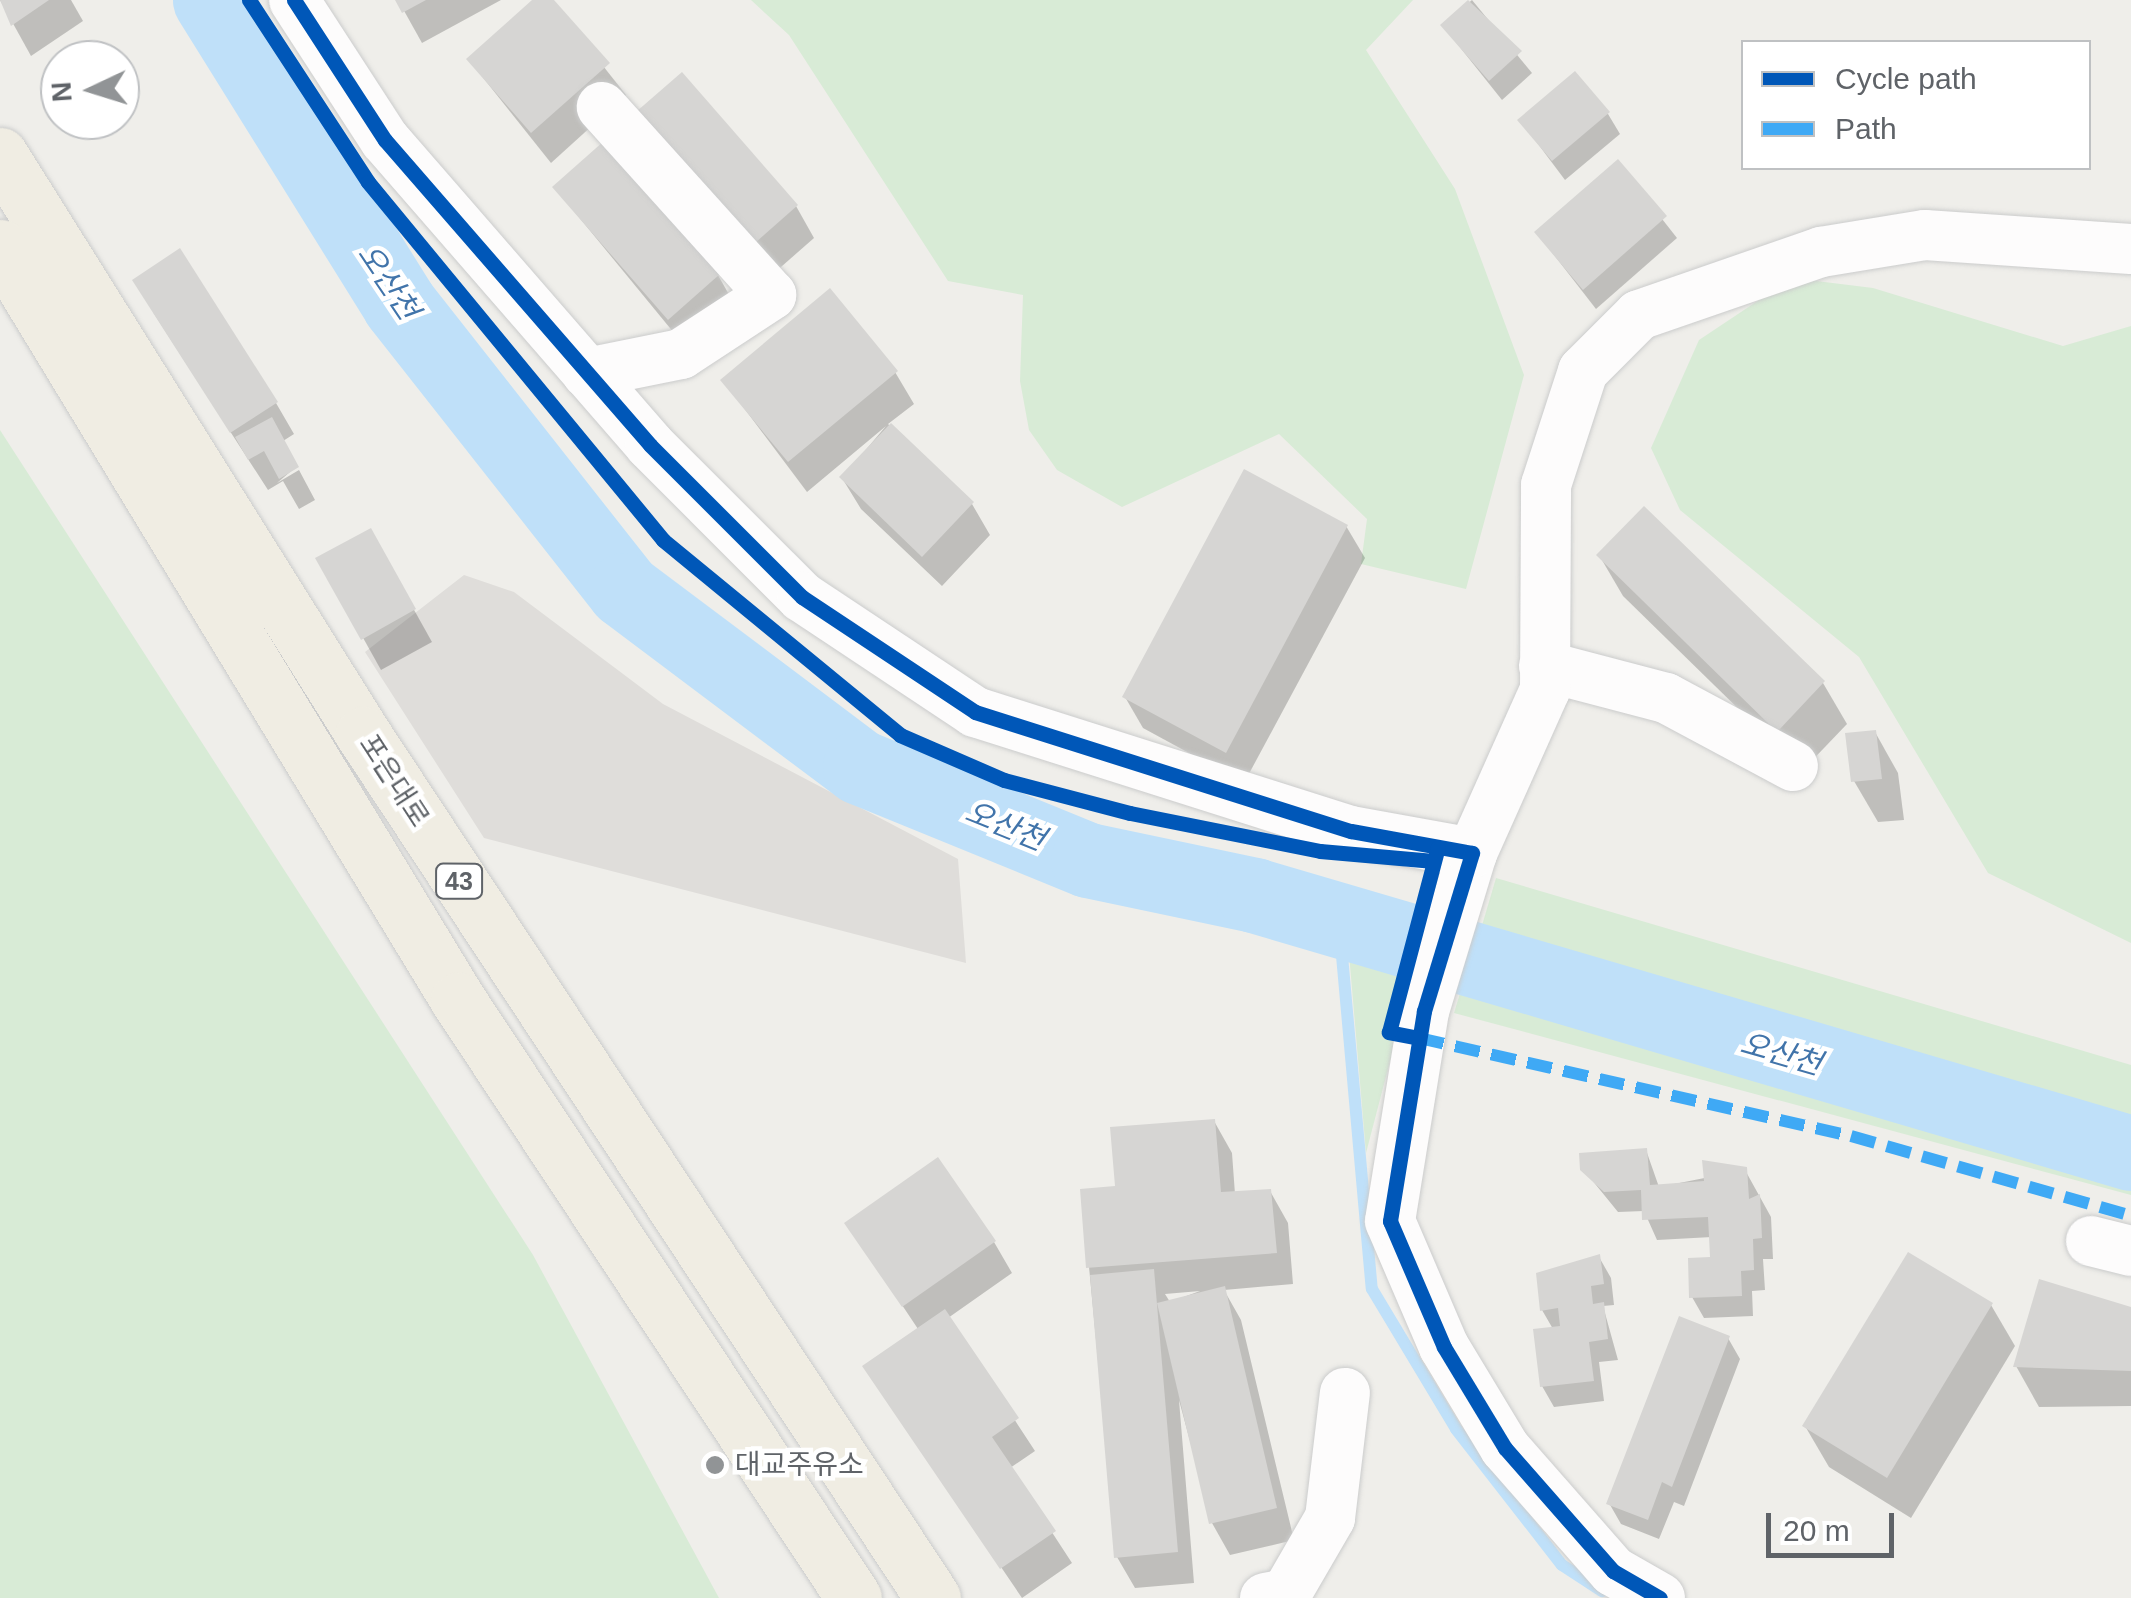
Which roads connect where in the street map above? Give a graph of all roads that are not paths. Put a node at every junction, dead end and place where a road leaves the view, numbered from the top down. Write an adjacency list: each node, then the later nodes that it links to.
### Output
1 (294, 0): 7 (street)
2 (602, 107): 7 (street)
3 (0, 155): 14 (highway, 포은대로 / 43)
4 (0, 247): 8 (highway, 포은대로 / 43)
5 (2131, 249): 9 (street)
6 (0, 300): 8 (highway)
7 (588, 373): 11 (street)
8 (195, 565): 13 (highway, 포은대로 / 43)
9 (1544, 666): 10 (street); 11 (street)
10 (1793, 766)
11 (1472, 854): 16 (street)
12 (1345, 1393): 15 (street)
13 (854, 1598)
14 (932, 1598)
15 (1265, 1598)
16 (1660, 1598)

